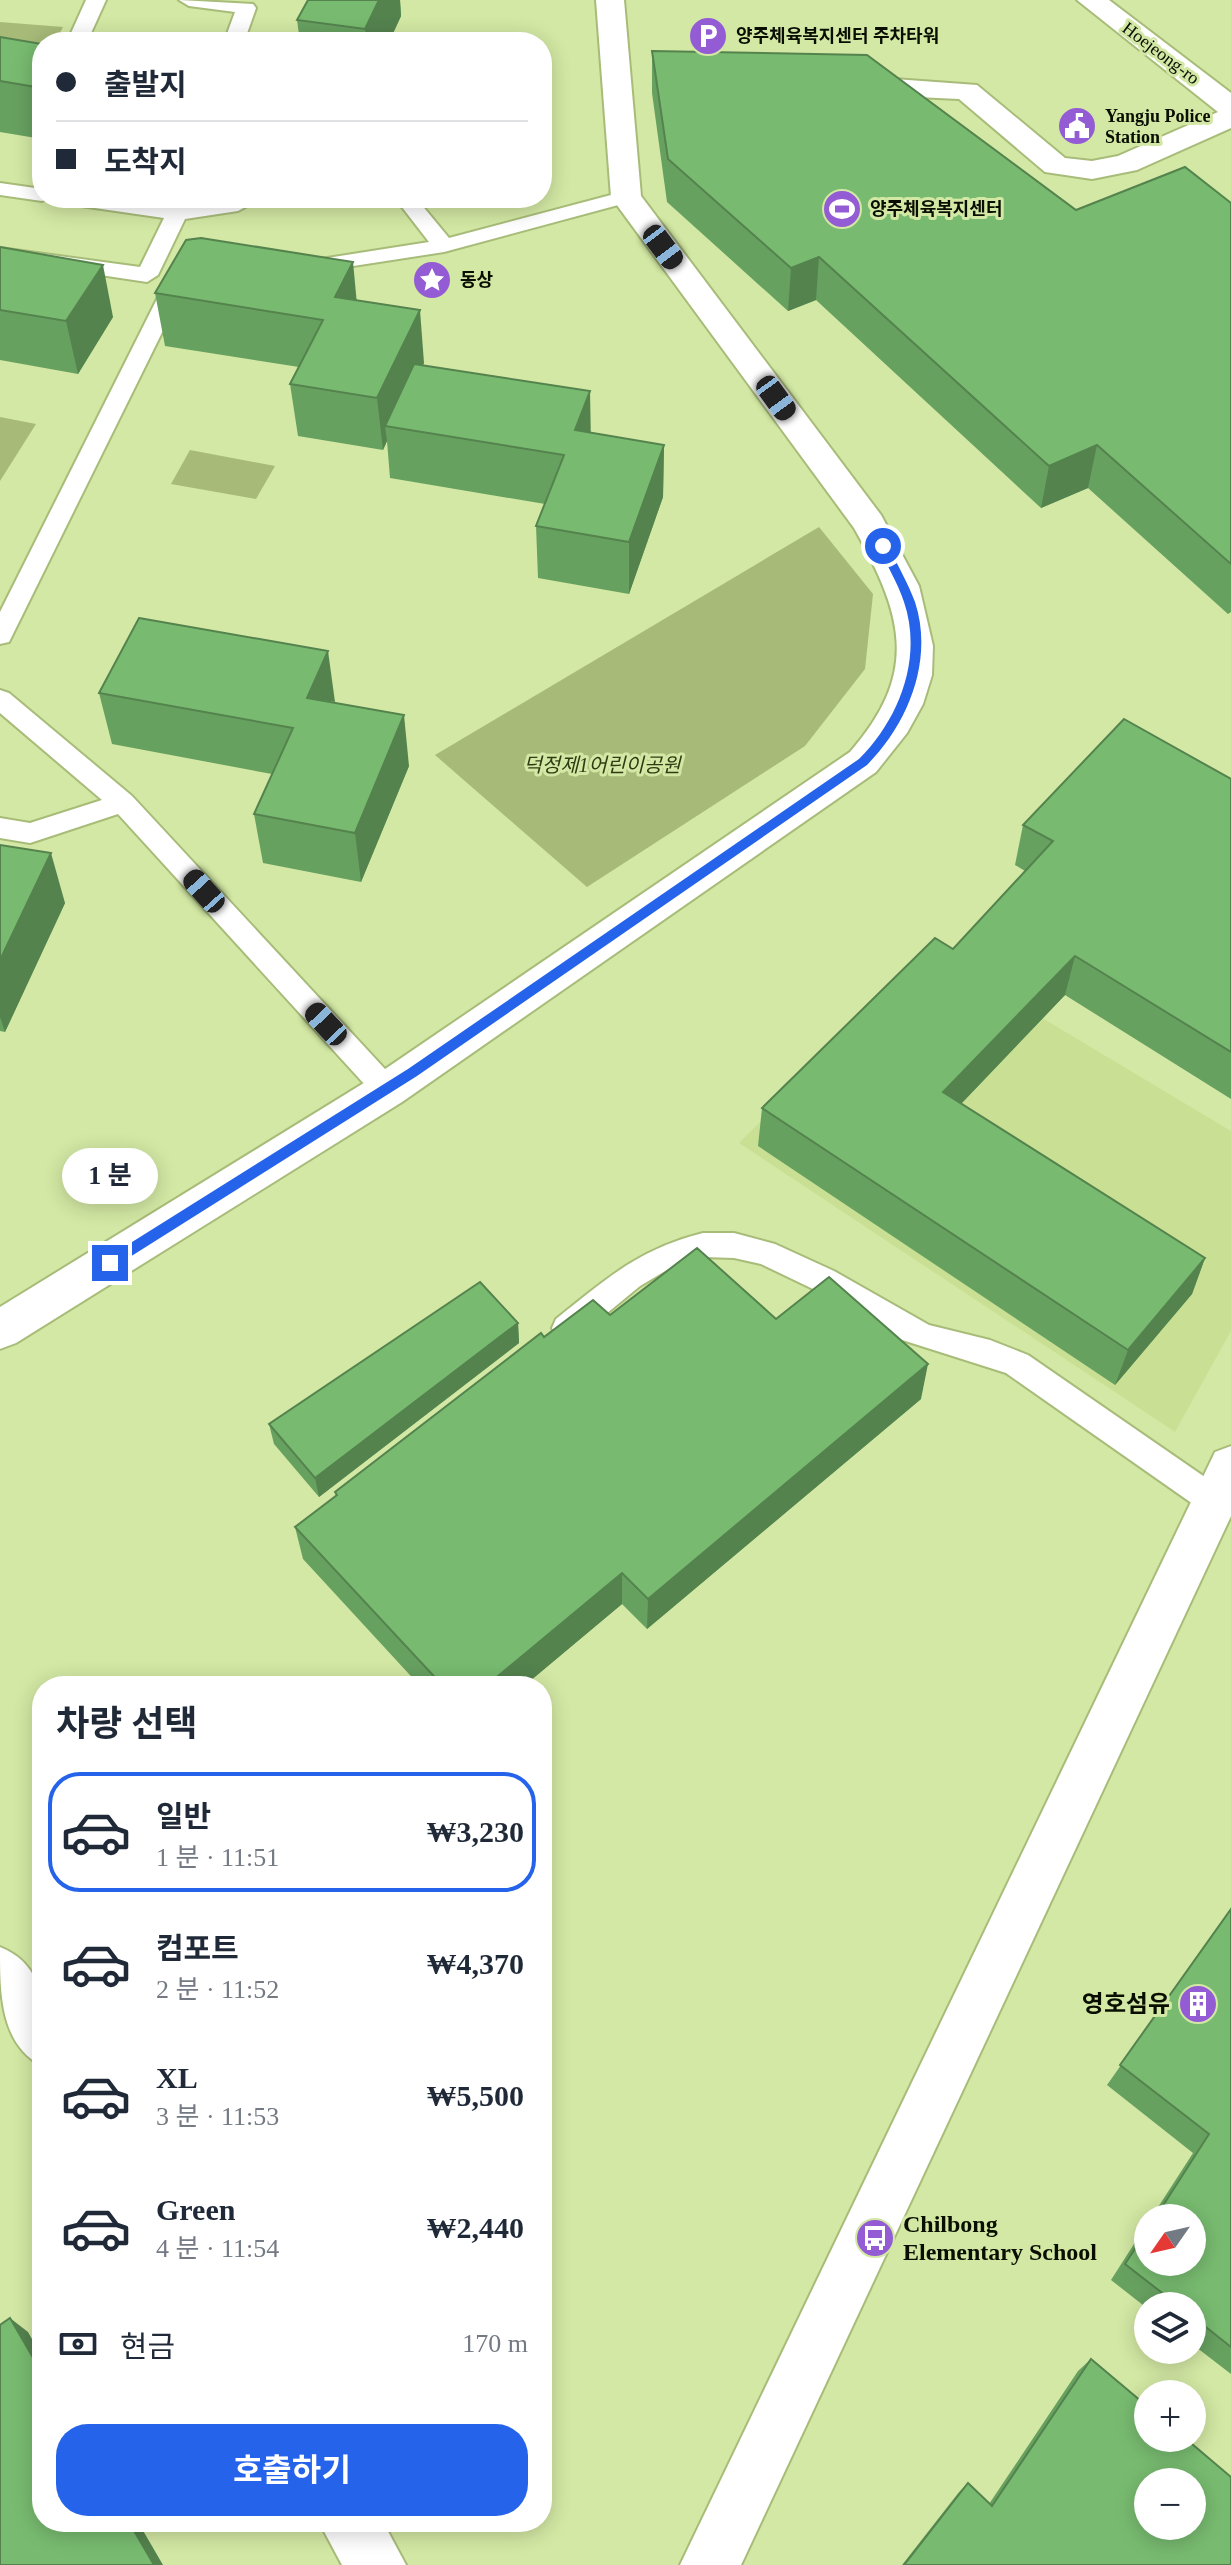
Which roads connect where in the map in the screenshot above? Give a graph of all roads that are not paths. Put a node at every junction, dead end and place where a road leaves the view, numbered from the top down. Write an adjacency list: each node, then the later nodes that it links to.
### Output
1 (96, 0): 5 (lane)
2 (189, 0): 6 (lane)
3 (610, 0): 12 (street)
4 (1091, 0): 8 (street, Hoejeong-ro)
5 (82, 32)
6 (238, 32)
7 (830, 84): 9 (street)
8 (1231, 107)
9 (1231, 117)
10 (0, 189): 11 (lane)
11 (32, 194)
12 (626, 197): 17 (lane); 25 (street)
13 (140, 208): 16 (lane)
14 (232, 208): 16 (lane)
15 (413, 208): 17 (lane)
16 (177, 213): 18 (lane)
17 (444, 246): 19 (lane)
18 (0, 254)
19 (279, 271)
20 (204, 283): 21 (lane)
21 (0, 636)
22 (0, 699): 23 (lane)
23 (123, 803): 24 (lane); 25 (lane)
24 (0, 828)
25 (387, 1090): 26 (street)
26 (0, 1330)
27 (539, 1350): 28 (lane)
28 (1222, 1484): 33 (street)
29 (0, 1973): 30 (street)
30 (32, 2023)
31 (355, 2532): 32 (street)
32 (376, 2565)
33 (710, 2565)

